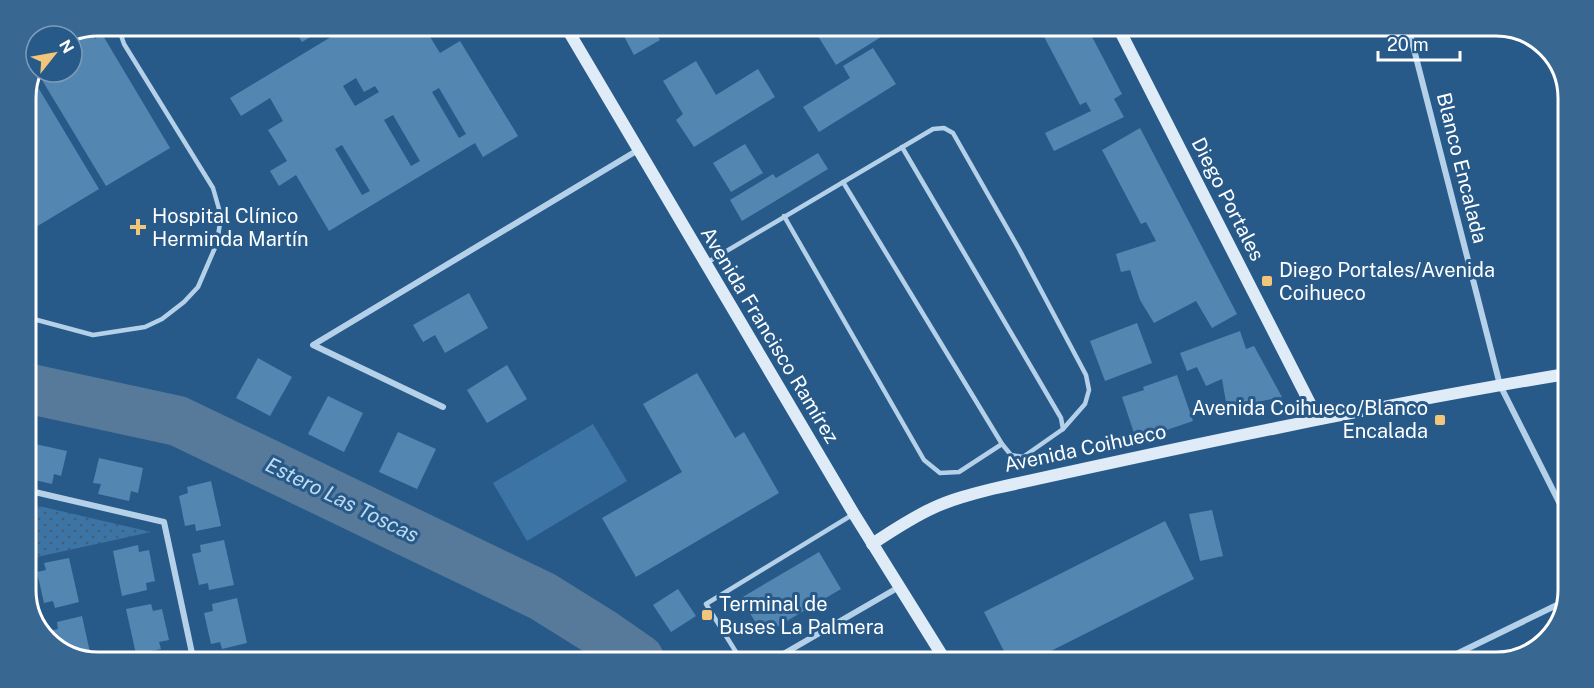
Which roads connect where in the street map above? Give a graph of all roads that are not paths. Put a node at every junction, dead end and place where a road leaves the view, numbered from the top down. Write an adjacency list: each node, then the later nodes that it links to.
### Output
1 (121, 36): 10 (lane)
2 (571, 36): 6 (main road, Avenida Francisco Ramírez)
3 (1123, 36): 14 (main road, Diego Portales)
4 (1411, 36): 12 (street, Blanco Encalada)
5 (902, 147): 7 (lane); 15 (lane); 15 (lane)
6 (638, 150): 9 (main road, Avenida Francisco Ramírez); 13 (street)
7 (843, 182): 8 (lane); 16 (lane)
8 (784, 216): 9 (lane); 16 (lane)
9 (705, 263): 19 (main road, Avenida Francisco Ramírez)
10 (36, 320)
11 (1558, 375): 12 (main road, Avenida Coihueco)
12 (1500, 385): 14 (main road, Avenida Coihueco); 18 (street, Blanco Encalada)
13 (443, 407)
14 (1318, 419): 20 (main road, Avenida Coihueco)
15 (1063, 429): 16 (lane)
16 (1002, 444)
17 (36, 491): 23 (street)
18 (1558, 500)
19 (854, 514): 20 (main road, Avenida Francisco Ramírez); 24 (lane)
20 (872, 544): 21 (main road, Avenida Francisco Ramírez)
21 (899, 587): 25 (street); 26 (main road, Avenida Francisco Ramírez)
22 (1556, 605): 27 (street)
23 (192, 652)
24 (736, 652)
25 (787, 652)
26 (940, 652)
27 (1460, 652)

